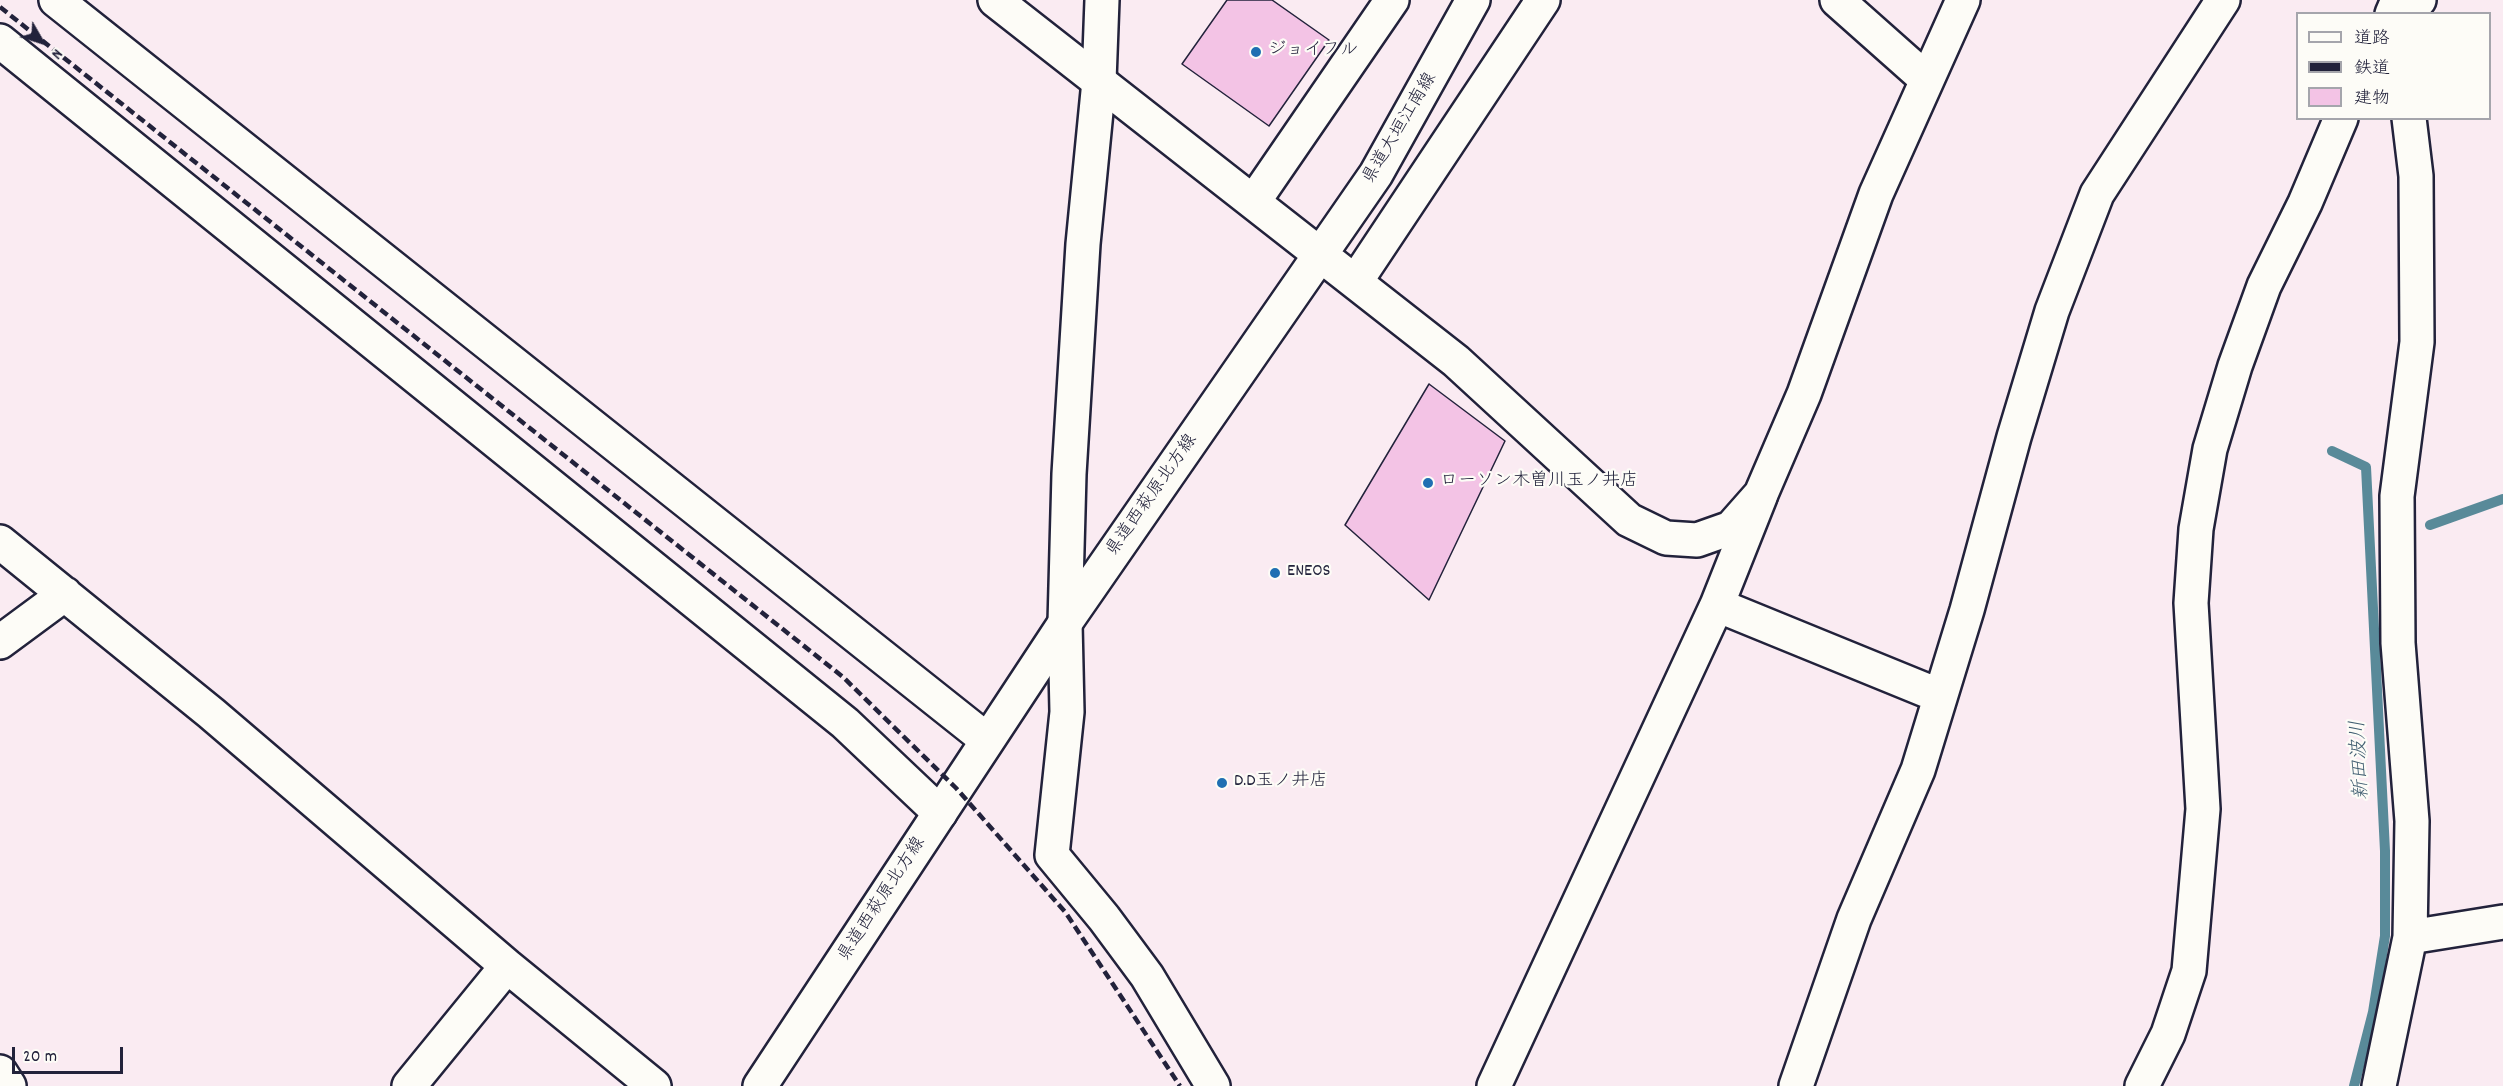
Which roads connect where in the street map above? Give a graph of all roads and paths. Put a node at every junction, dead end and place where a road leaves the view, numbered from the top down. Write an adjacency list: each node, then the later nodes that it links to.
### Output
1 (56, 0): 25 (street)
2 (995, 0): 12 (street)
3 (1102, 0): 12 (street)
4 (1392, 0): 15 (street)
5 (1473, 0): 16 (street, 県道大垣江南線)
6 (1543, 0): 17 (street)
7 (1837, 0): 11 (street)
8 (1963, 0): 11 (street)
9 (2223, 0): 24 (street)
10 (0, 41): 26 (street)
11 (1926, 79): 18 (street)
12 (1099, 81): 15 (street); 22 (street)
13 (2340, 120): 38 (street)
14 (2409, 120): 28 (street)
15 (1254, 201): 16 (street)
16 (1322, 254): 17 (street); 22 (street, 県道西萩原北方線)
17 (1356, 280): 18 (street)
18 (1761, 494): 21 (street)
19 (0, 542): 20 (street)
20 (64, 594): 23 (street); 29 (street)
21 (1717, 605): 24 (street); 36 (street)
22 (1065, 623): 25 (street, 県道西萩原北方線); 35 (street)
23 (0, 642)
24 (1940, 696): 37 (street)
25 (987, 740): 26 (street, 県道西萩原北方線)
26 (940, 813): 34 (street, 県道西萩原北方線)
27 (2503, 922): 28 (street)
28 (2410, 937): 39 (street)
29 (507, 966): 32 (street); 33 (street)
30 (0, 1072): 31 (street)
31 (9, 1086)
32 (409, 1086)
33 (654, 1086)
34 (760, 1086)
35 (1212, 1086)
36 (1494, 1086)
37 (1796, 1086)
38 (2142, 1086)
39 (2379, 1086)

